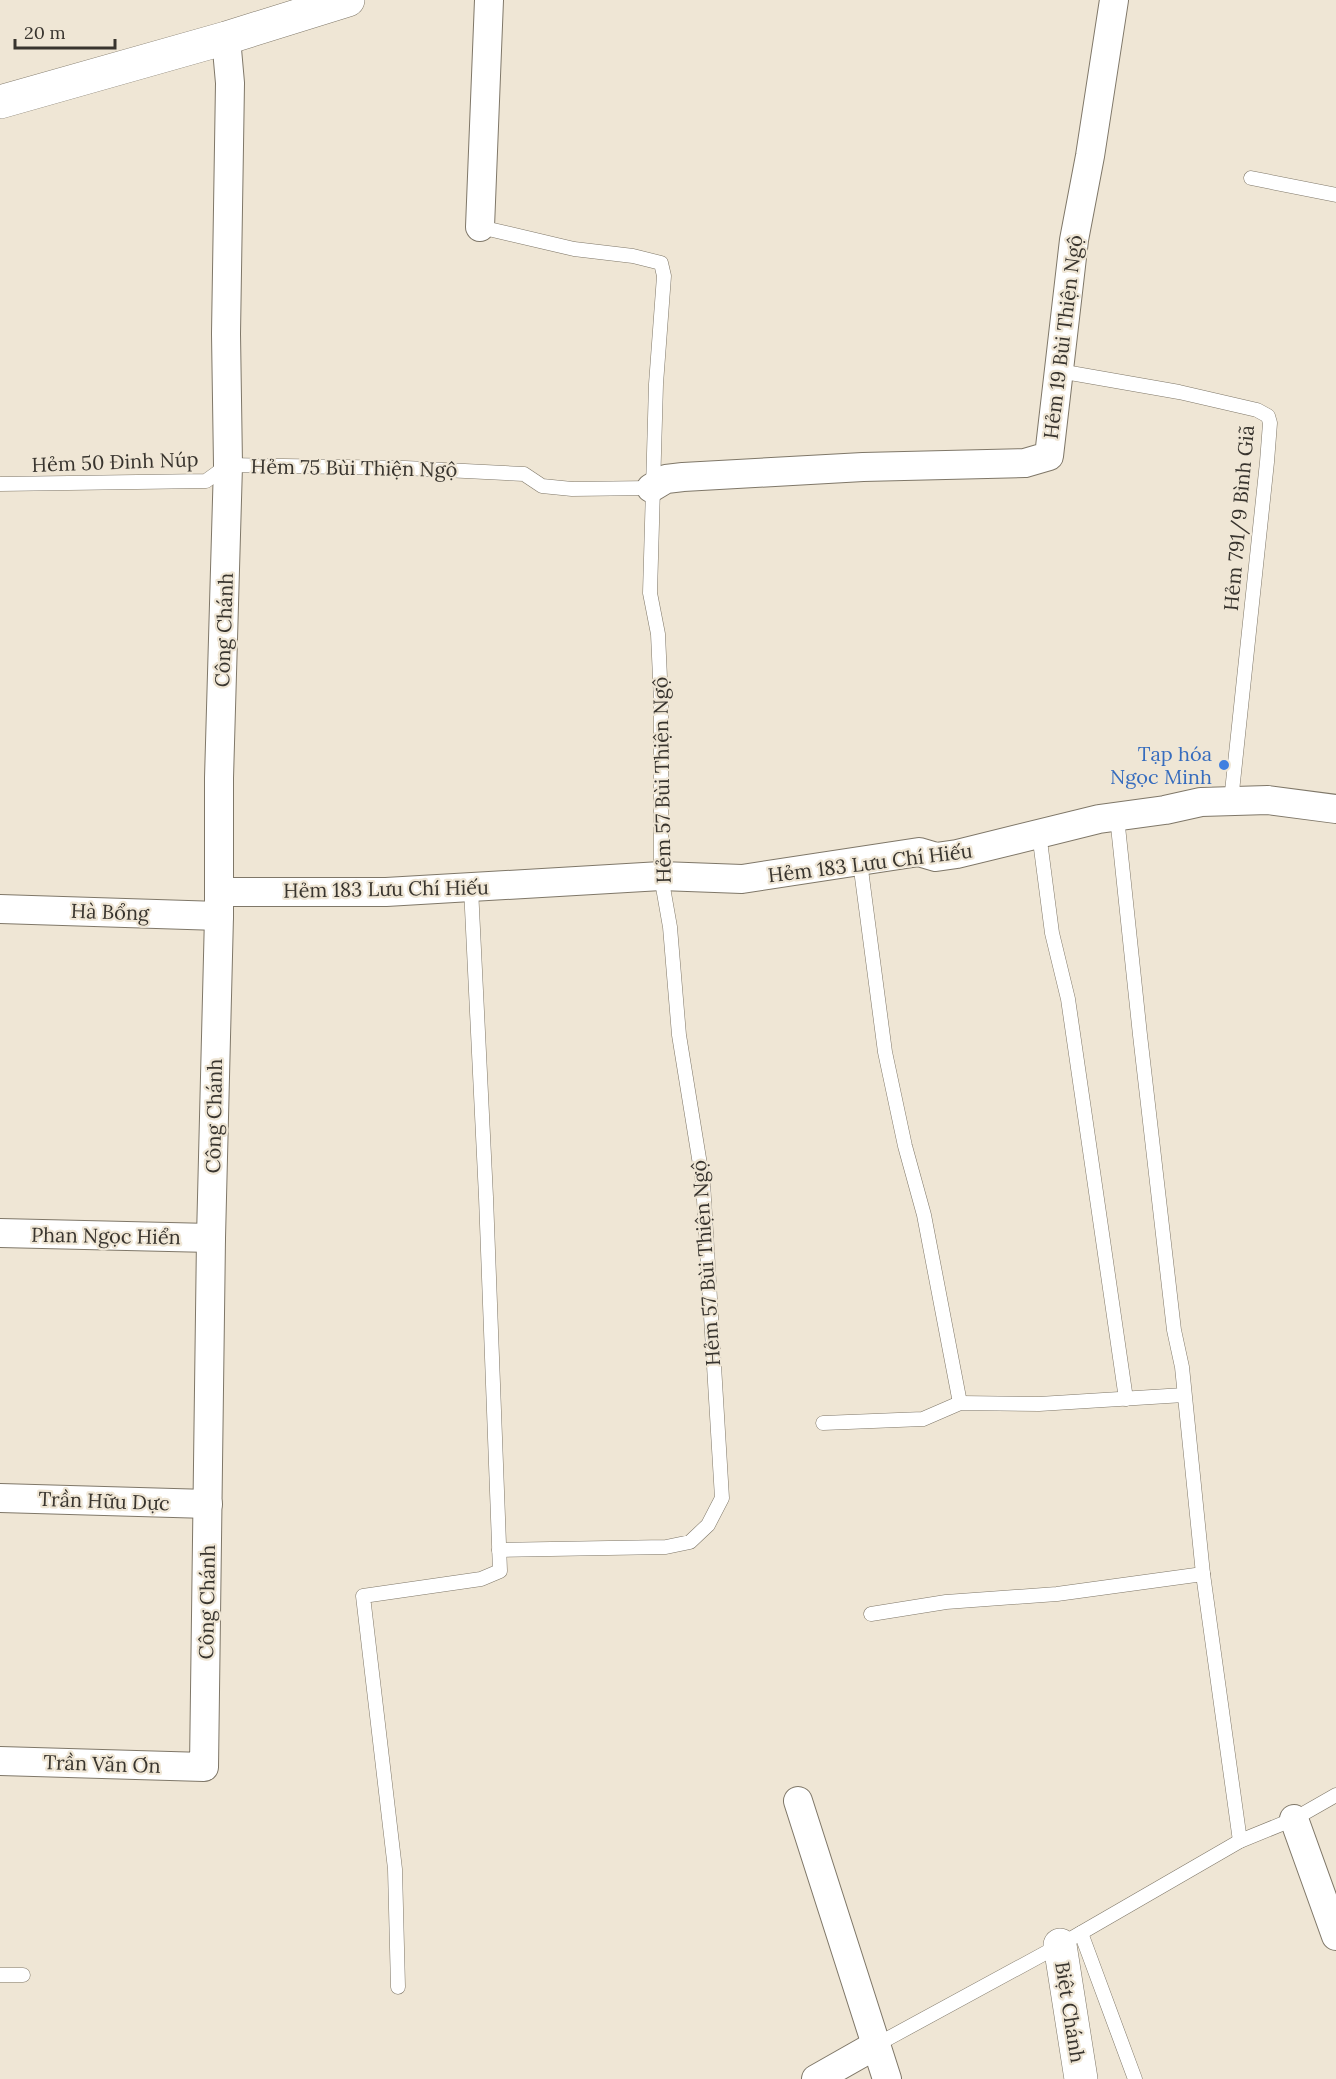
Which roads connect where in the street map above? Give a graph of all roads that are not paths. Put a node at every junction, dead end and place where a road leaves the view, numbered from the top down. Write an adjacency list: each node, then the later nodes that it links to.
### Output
1 (348, 0): 4 (street)
2 (489, 0): 8 (street, Hẻm 57 Bùi Thiện Ngộ)
3 (1114, 0): 9 (street, Hẻm 19 Bùi Thiện Ngộ)
4 (226, 38): 5 (street); 10 (street, Hẻm 75 Bùi Thiện Ngộ)
5 (0, 102)
6 (1251, 177): 7 (lane)
7 (1336, 195)
8 (480, 227): 12 (lane, Hẻm 57 Bùi Thiện Ngộ)
9 (1059, 371): 12 (street, Hẻm 19 Bùi Thiện Ngộ); 13 (lane, Hẻm 791/9 Bình Giã)
10 (228, 465): 11 (lane, Hẻm 50 Đinh Núp); 12 (lane, Hẻm 75 Bùi Thiện Ngộ); 20 (street, Công Chánh)
11 (0, 484)
12 (651, 488): 18 (lane, Hẻm 57 Bùi Thiện Ngộ)
13 (1231, 801): 14 (street, Hẻm 183 Lưu Chí Hiếu); 15 (street, Hẻm 183 Lưu Chí Hiếu)
14 (1336, 809)
15 (1117, 817): 16 (street, Hẻm 183 Lưu Chí Hiếu); 24 (lane)
16 (1039, 833): 17 (street, Hẻm 183 Lưu Chí Hiếu); 25 (lane)
17 (860, 862): 18 (street, Hẻm 183 Lưu Chí Hiếu); 26 (lane)
18 (661, 876): 19 (street, Hẻm 183 Lưu Chí Hiếu); 30 (lane, Hẻm 57 Bùi Thiện Ngộ)
19 (471, 888): 20 (street, Hẻm 183 Lưu Chí Hiếu); 30 (lane)
20 (219, 904): 21 (street, Hà Bổng); 23 (street, Công Chánh)
21 (0, 909)
22 (0, 1233): 23 (street, Phan Ngọc Hiển)
23 (211, 1238): 29 (street, Công Chánh)
24 (1184, 1395): 25 (lane); 31 (lane)
25 (1126, 1399): 26 (lane)
26 (960, 1403): 27 (lane)
27 (823, 1423)
28 (0, 1498): 29 (street, Trần Hữu Dực)
29 (208, 1504): 34 (street, Công Chánh)
30 (499, 1550): 43 (lane)
31 (1203, 1574): 32 (lane); 38 (lane)
32 (871, 1614)
33 (0, 1761): 34 (street, Trần Văn Ơn)
34 (204, 1767)
35 (1336, 1795): 37 (lane)
36 (798, 1801): 44 (street)
37 (1294, 1819): 38 (lane); 39 (street)
38 (1240, 1841): 40 (lane)
39 (1336, 1936)
40 (1070, 1939): 44 (lane); 47 (street, Biệt Chánh); 48 (lane)
41 (0, 1975): 42 (lane)
42 (22, 1975)
43 (398, 1987)
44 (876, 2045): 45 (street); 46 (street)
45 (816, 2079)
46 (887, 2079)
47 (1081, 2079)
48 (1135, 2079)

